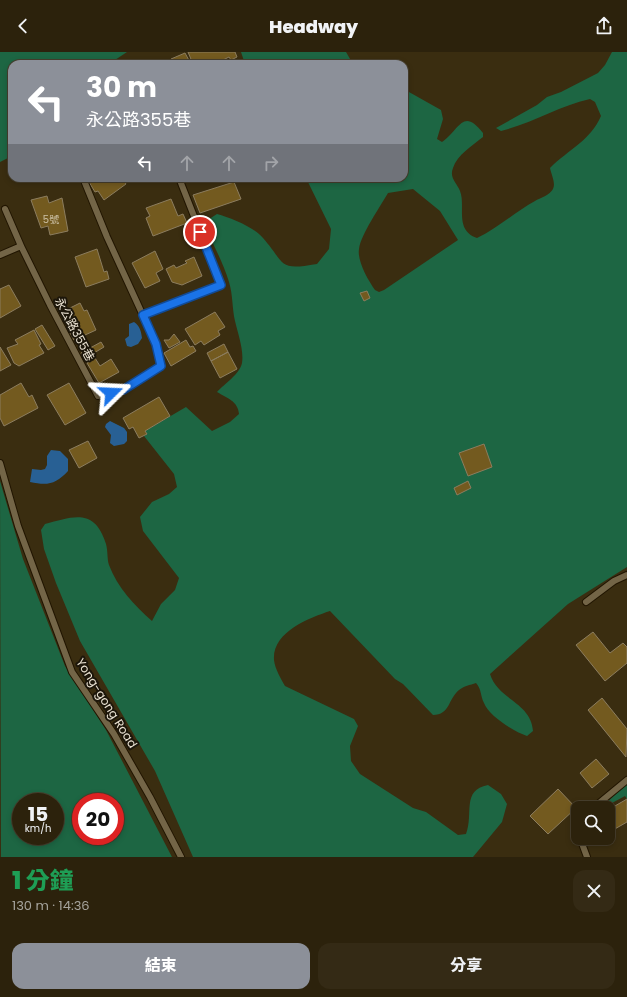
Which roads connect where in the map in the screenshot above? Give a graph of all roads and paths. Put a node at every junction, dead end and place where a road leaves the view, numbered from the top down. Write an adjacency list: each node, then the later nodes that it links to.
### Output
1 (85, 182): 6 (lane, 永公路355巷)
2 (180, 182): 6 (lane)
3 (5, 209): 4 (lane, 永公路355巷)
4 (22, 246): 5 (lane); 6 (lane, 永公路355巷)
5 (0, 255)
6 (143, 315)
7 (0, 463): 13 (lane, Yong-gong Road)
8 (627, 575): 9 (lane)
9 (586, 602)
10 (627, 780): 11 (lane)
11 (602, 801)
12 (583, 845): 14 (lane)
13 (181, 857)
14 (587, 857)

